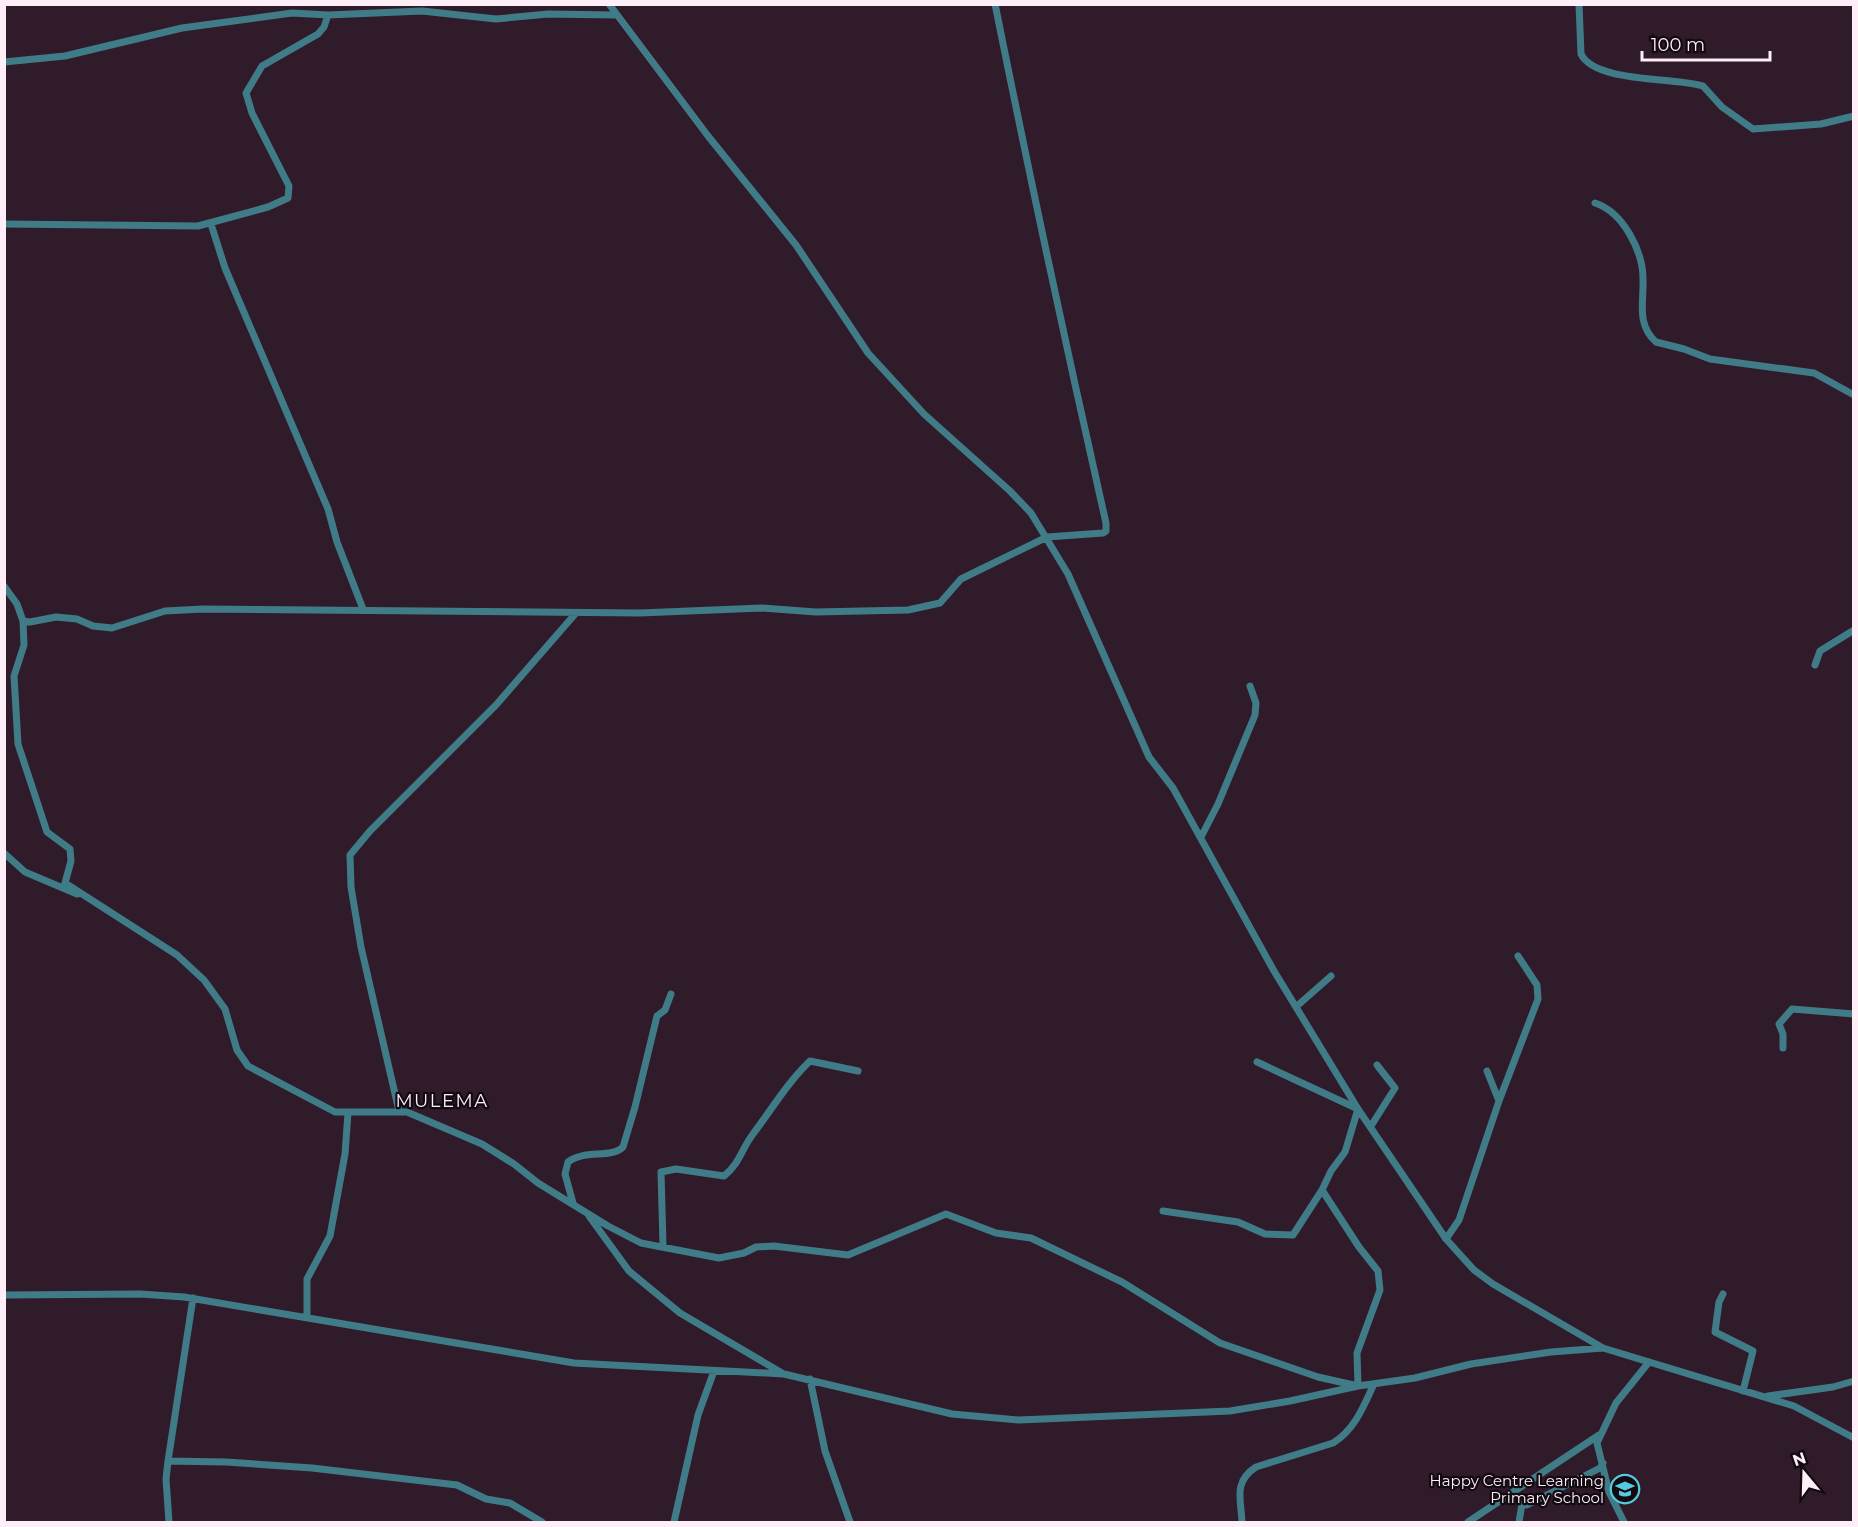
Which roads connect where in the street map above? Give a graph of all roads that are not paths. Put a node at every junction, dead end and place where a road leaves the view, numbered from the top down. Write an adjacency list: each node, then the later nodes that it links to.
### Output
1 (609, 4): 5 (street)
2 (995, 4): 12 (street)
3 (1579, 4): 7 (street)
4 (328, 15): 5 (street); 6 (street); 10 (street)
5 (616, 15): 12 (street)
6 (4, 62)
7 (1854, 116)
8 (1595, 203): 11 (street)
9 (4, 224): 10 (street)
10 (211, 224): 14 (street)
11 (1854, 395)
12 (1047, 537): 15 (street); 20 (street)
13 (4, 586): 16 (street)
14 (363, 609): 15 (street); 16 (street)
15 (576, 613): 35 (street)
16 (23, 621): 22 (street)
17 (1854, 630): 18 (street)
18 (1815, 665)
19 (1250, 686): 20 (street)
20 (1201, 837): 26 (street)
21 (4, 853): 22 (street)
22 (86, 897): 36 (street)
23 (1518, 956): 33 (street)
24 (1330, 975): 26 (street)
25 (671, 994): 39 (street)
26 (1296, 1006): 34 (street)
27 (1854, 1014): 28 (street)
28 (1783, 1048)
29 (1257, 1062): 34 (street)
30 (1377, 1065): 37 (street)
31 (858, 1071): 43 (street)
32 (1487, 1071): 33 (street)
33 (1499, 1101): 42 (street)
34 (1358, 1108): 37 (street); 38 (street)
35 (399, 1111): 36 (street); 39 (street)
36 (348, 1113): 47 (street)
37 (1371, 1126): 42 (street)
38 (1322, 1190): 41 (street); 54 (street)
39 (573, 1203): 40 (street)
40 (585, 1210): 43 (street); 51 (street)
41 (1163, 1211)
42 (1446, 1239): 48 (street)
43 (663, 1245): 54 (street)
44 (1723, 1294): 56 (street)
45 (4, 1295): 46 (street)
46 (193, 1298): 47 (street); 60 (street)
47 (307, 1317): 50 (street)
48 (1603, 1348): 49 (street); 55 (street)
49 (1649, 1362): 56 (street); 58 (street)
50 (714, 1371): 51 (street); 64 (street)
51 (784, 1374): 52 (street)
52 (810, 1379): 54 (street); 65 (street)
53 (1854, 1381): 57 (street)
54 (1358, 1386): 55 (street)
55 (1373, 1386): 66 (street)
56 (1743, 1391): 57 (street)
57 (1765, 1396): 59 (street)
58 (1599, 1435): 61 (street); 67 (street)
59 (1854, 1438)
60 (168, 1461): 62 (street); 63 (street)
61 (1603, 1463): 68 (street); 69 (street)
62 (169, 1522)
63 (542, 1522)
64 (674, 1522)
65 (850, 1522)
66 (1242, 1522)
67 (1468, 1522)
68 (1519, 1522)
69 (1624, 1522)

